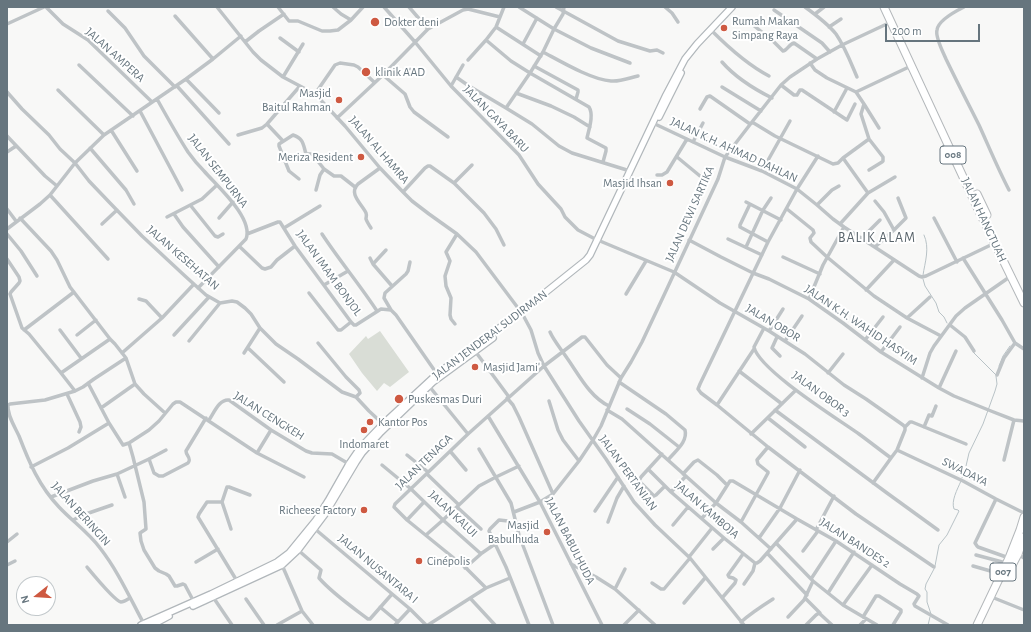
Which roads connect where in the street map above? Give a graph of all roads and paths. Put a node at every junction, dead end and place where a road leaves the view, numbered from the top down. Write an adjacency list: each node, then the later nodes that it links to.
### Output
1 (45, 7): 31 (street); 84 (street, JALAN AMPERA)
2 (217, 7): 38 (street, JALAN AL HAMRA)
3 (278, 7): 22 (street)
4 (333, 7): 28 (street)
5 (363, 7): 28 (street)
6 (384, 7): 42 (street, JALAN GAYA BARU)
7 (408, 7): 35 (street)
8 (504, 7): 25 (street)
9 (519, 7): 26 (street)
10 (556, 7): 19 (street)
11 (665, 7): 29 (street)
12 (732, 7): 60 (street, JALAN JENDERAL SUDIRMAN)
13 (736, 7): 37 (street, JALAN JENDERAL SUDIRMAN)
14 (805, 7): 23 (street)
15 (824, 7): 23 (street)
16 (884, 7): 30 (highway, JALAN HANGTUAH / 008)
17 (889, 7): 159 (highway, JALAN HANGTUAH / 008)
18 (964, 7): 142 (street)
19 (564, 9): 36 (street); 48 (street)
20 (774, 10): 47 (street)
21 (108, 11): 73 (street)
22 (284, 14): 28 (street); 41 (street)
23 (815, 14): 34 (street)
24 (175, 16): 51 (street)
25 (500, 17): 33 (street); 35 (street)
26 (537, 18): 36 (street); 44 (street)
27 (841, 19): 34 (street)
28 (351, 20)
29 (678, 22)
30 (891, 22): 45 (street, JALAN DEWI SARTIKA); 58 (highway, JALAN HANGTUAH / 008)
31 (7, 24)
32 (753, 25): 50 (street)
33 (496, 27): 40 (street); 44 (street)
34 (829, 27): 45 (street)
35 (428, 29): 42 (street)
36 (554, 29): 49 (street); 54 (street)
37 (712, 31): 60 (street, JALAN JENDERAL SUDIRMAN); 64 (street)
38 (240, 36): 41 (street, JALAN AL HAMRA); 51 (street)
39 (280, 38): 46 (street)
40 (486, 40): 52 (street); 61 (street)
41 (245, 42): 65 (street, JALAN AL HAMRA)
42 (415, 42): 62 (street); 72 (street, JALAN GAYA BARU)
43 (304, 44): 46 (street)
44 (523, 44): 49 (street)
45 (842, 45): 47 (street, JALAN DEWI SARTIKA); 67 (street)
46 (299, 52): 65 (street)
47 (830, 52): 50 (street, JALAN DEWI SARTIKA)
48 (663, 53)
49 (542, 54): 59 (street); 63 (street)
50 (817, 59): 55 (street, JALAN DEWI SARTIKA)
51 (212, 60): 68 (street)
52 (468, 60)
53 (722, 62): 81 (street)
54 (630, 63)
55 (810, 63): 70 (street, JALAN DEWI SARTIKA); 75 (street)
56 (463, 64): 66 (street)
57 (79, 65): 93 (street)
58 (912, 65): 78 (street); 159 (highway, JALAN HANGTUAH / 008)
59 (534, 66): 61 (street); 83 (street)
60 (683, 66): 99 (street, JALAN JENDERAL SUDIRMAN); 127 (street, JALAN JENDERAL SUDIRMAN)
61 (530, 73): 79 (street); 83 (street)
62 (383, 75): 69 (street); 106 (street)
63 (638, 76)
64 (769, 76)
65 (283, 77): 71 (street, JALAN AL HAMRA)
66 (456, 77): 72 (street); 87 (street)
67 (857, 77)
68 (186, 79): 73 (street); 92 (street)
69 (374, 82): 80 (street); 94 (street)
70 (781, 85): 81 (street, JALAN DEWI SARTIKA); 91 (street)
71 (300, 86): 80 (street, JALAN AL HAMRA); 98 (street)
72 (451, 86): 183 (street, JALAN GAYA BARU)
73 (176, 87): 82 (street); 112 (street)
74 (722, 87): 90 (street)
75 (847, 88): 78 (street); 91 (street)
76 (58, 90): 103 (street)
77 (7, 92): 121 (street, JALAN KESEHATAN)
78 (856, 92): 86 (street)
79 (516, 93): 87 (street); 100 (street)
80 (315, 94): 94 (street, JALAN AL HAMRA)
81 (772, 98): 90 (street, JALAN DEWI SARTIKA)
82 (157, 99): 84 (street); 134 (street, JALAN SEMPURNA)
83 (576, 99): 100 (street)
84 (152, 102): 89 (street)
85 (855, 104): 91 (street)
86 (864, 104): 101 (street); 108 (street)
87 (506, 108): 120 (street)
88 (700, 109): 97 (street)
89 (140, 111): 93 (street); 140 (street)
90 (761, 111): 97 (street, JALAN DEWI SARTIKA)
91 (834, 112)
92 (219, 113)
93 (133, 116): 102 (street)
94 (337, 118): 123 (street, JALAN AL HAMRA)
95 (790, 121): 107 (street)
96 (703, 123): 111 (street)
97 (751, 123): 107 (street); 118 (street, JALAN DEWI SARTIKA)
98 (267, 124): 104 (street); 110 (street)
99 (655, 124): 109 (street, JALAN K.H. AHMAD DAHLAN); 136 (street, JALAN JENDERAL SUDIRMAN)
100 (590, 127): 120 (street)
101 (879, 128)
102 (111, 130): 103 (street); 126 (street)
103 (104, 135): 114 (street)
104 (238, 135)
105 (7, 136): 113 (street)
106 (448, 137)
107 (780, 138): 116 (street); 128 (street)
108 (869, 139): 119 (street); 125 (street)
109 (687, 140): 111 (street, JALAN K.H. AHMAD DAHLAN); 117 (street)
110 (283, 141): 124 (street); 132 (street)
111 (693, 142): 118 (street, JALAN K.H. AHMAD DAHLAN)
112 (229, 144)
113 (16, 146): 115 (street); 135 (street)
114 (90, 148): 121 (street); 150 (street)
115 (7, 152)
116 (818, 156): 119 (street); 139 (street)
117 (677, 157): 129 (street); 130 (street)
118 (725, 157): 128 (street, JALAN K.H. AHMAD DAHLAN); 182 (street, JALAN DEWI SARTIKA)
119 (844, 158): 144 (street)
120 (603, 162): 127 (street)
121 (75, 164): 135 (street); 156 (street, JALAN KESEHATAN)
122 (472, 165): 133 (street)
123 (380, 168): 138 (street); 143 (street, JALAN AL HAMRA)
124 (324, 169): 138 (street); 141 (street)
125 (870, 170)
126 (137, 171)
127 (630, 171): 136 (street, JALAN JENDERAL SUDIRMAN)
128 (762, 171): 139 (street, JALAN K.H. AHMAD DAHLAN)
129 (657, 175)
130 (700, 176)
131 (895, 177): 144 (street)
132 (299, 179)
133 (454, 183): 143 (street); 186 (street)
134 (217, 185): 149 (street, JALAN SEMPURNA); 152 (street)
135 (57, 186): 145 (street)
136 (624, 186): 183 (street, JALAN JENDERAL SUDIRMAN)
137 (839, 186): 151 (street)
138 (356, 187): 172 (street)
139 (797, 189): 151 (street, JALAN K.H. AHMAD DAHLAN); 155 (street)
140 (182, 190)
141 (316, 190)
142 (1009, 190)
143 (402, 192): 178 (street, JALAN AL HAMRA)
144 (868, 193): 168 (street)
145 (50, 195): 160 (street); 197 (street)
146 (771, 198): 157 (street)
147 (898, 198): 173 (street)
148 (875, 201): 173 (street)
149 (233, 202): 162 (street); 176 (street, JALAN SEMPURNA)
150 (134, 204)
151 (817, 205): 168 (street, JALAN K.H. AHMAD DAHLAN)
152 (191, 206): 158 (street); 175 (street)
153 (320, 206): 171 (street)
154 (7, 209): 166 (street)
155 (787, 209): 164 (street); 194 (street)
156 (117, 210): 167 (street); 211 (street, JALAN KESEHATAN)
157 (763, 210): 164 (street); 179 (street); 179 (street)
158 (174, 214): 161 (street); 204 (street)
159 (984, 216): 185 (highway, JALAN HANGTUAH / 008); 218 (highway, JALAN HANGTUAH / 008)
160 (20, 218): 166 (street); 216 (street)
161 (167, 218)
162 (219, 218)
163 (934, 218): 202 (street)
164 (781, 220): 184 (street)
165 (880, 220): 180 (street)
166 (16, 221): 170 (street)
167 (102, 224)
168 (840, 224): 169 (street, JALAN K.H. AHMAD DAHLAN)
169 (844, 227): 180 (street, JALAN K.H. AHMAD DAHLAN); 194 (street)
170 (7, 228)
171 (284, 228): 176 (street, JALAN IMAM BONJOL); 188 (street, JALAN IMAM BONJOL)
172 (371, 228)
173 (894, 230): 190 (street)
174 (7, 234): 209 (street)
175 (223, 234)
176 (247, 234): 187 (street)
177 (322, 234): 205 (street)
178 (457, 234): 232 (street, JALAN AL HAMRA); 239 (street)
179 (752, 234): 184 (street); 189 (street)
180 (862, 238): 190 (street, JALAN K.H. AHMAD DAHLAN)
181 (728, 239): 189 (street)
182 (689, 240): 206 (street, JALAN DEWI SARTIKA); 207 (street, JALAN K.H. WAHID HASYIM)
183 (599, 241): 200 (street, JALAN OBOR); 232 (street, JALAN JENDERAL SUDIRMAN)
184 (768, 242): 192 (street)
185 (995, 243): 196 (street, JALAN K.H. AHMAD DAHLAN); 210 (highway, JALAN HANGTUAH / 008)
186 (504, 245)
187 (239, 246): 188 (street); 204 (street)
188 (295, 246): 212 (street, JALAN IMAM BONJOL)
189 (746, 247): 192 (street)
190 (875, 247): 199 (street, JALAN K.H. AHMAD DAHLAN)
191 (386, 250): 203 (street)
192 (762, 255): 207 (street)
193 (782, 257): 208 (street)
194 (828, 257): 208 (street); 215 (street)
195 (370, 258): 203 (street)
196 (963, 258): 202 (street, JALAN K.H. AHMAD DAHLAN); 221 (street)
197 (108, 259)
198 (7, 260): 219 (street)
199 (894, 260): 202 (street, JALAN K.H. AHMAD DAHLAN); 215 (street)
200 (646, 261): 206 (street, JALAN OBOR); 220 (street)
201 (410, 262): 213 (street)
202 (956, 262)
203 (374, 264): 213 (street)
204 (219, 267): 214 (street)
205 (348, 271): 212 (street); 230 (street)
206 (674, 272): 231 (street, JALAN OBOR); 279 (street, JALAN DEWI SARTIKA)
207 (753, 273): 225 (street, JALAN K.H. WAHID HASYIM); 231 (street)
208 (820, 274): 225 (street)
209 (37, 276)
210 (1011, 276): 221 (street); 227 (highway, JALAN HANGTUAH / 008)
211 (194, 284): 214 (street, JALAN KESEHATAN); 235 (street)
212 (324, 285): 238 (street, JALAN IMAM BONJOL)
213 (392, 286): 229 (street)
214 (198, 288): 222 (street, JALAN KESEHATAN)
215 (866, 290): 236 (street)
216 (74, 292): 237 (street); 244 (street)
217 (309, 293): 238 (street)
218 (1024, 293)
219 (8, 294): 244 (street)
220 (626, 294)
221 (985, 294): 240 (street); 257 (street)
222 (209, 297): 226 (street, JALAN KESEHATAN); 249 (street)
223 (930, 297): 236 (street)
224 (139, 299): 235 (street)
225 (810, 299): 253 (street, JALAN K.H. WAHID HASYIM)
226 (220, 303): 242 (street, JALAN KESEHATAN); 254 (street)
227 (1024, 303)
228 (783, 309): 246 (street)
229 (391, 310): 230 (street, JALAN IMAM BONJOL); 277 (street)
230 (377, 311): 238 (street, JALAN IMAM BONJOL)
231 (734, 312): 243 (street, JALAN OBOR); 294 (street)
232 (522, 313): 261 (street, JALAN JENDERAL SUDIRMAN); 272 (street, JALAN JENDERAL SUDIRMAN); 273 (street, JALAN PERTANIAN)
233 (802, 316): 255 (street)
234 (883, 316): 253 (street)
235 (162, 318): 266 (street)
236 (907, 318): 250 (street)
237 (96, 320): 248 (street); 252 (street)
238 (351, 322)
239 (455, 324)
240 (950, 325): 250 (street); 264 (street)
241 (900, 327): 265 (street)
242 (260, 328): 258 (street); 290 (street, JALAN KESEHATAN)
243 (764, 328): 246 (street, JALAN OBOR); 259 (street)
244 (24, 330): 275 (street)
245 (60, 330): 270 (street)
246 (769, 331): 251 (street, JALAN OBOR)
247 (550, 332): 262 (street)
248 (77, 335)
249 (174, 335)
250 (940, 336): 280 (street)
251 (777, 337): 255 (street, JALAN OBOR); 269 (street)
252 (110, 339): 266 (street); 270 (street)
253 (865, 340): 265 (street, JALAN K.H. WAHID HASYIM)
254 (189, 341)
255 (785, 342): 276 (street, JALAN OBOR)
256 (318, 343): 290 (street)
257 (1015, 343): 260 (street); 278 (street)
258 (248, 348): 267 (street); 281 (street)
259 (754, 349): 274 (street); 287 (street, JALAN OBOR 3)
260 (1024, 349)
261 (475, 351): 272 (street, JALAN JENDERAL SUDIRMAN); 291 (street)
262 (563, 351): 273 (street, JALAN TENAGA); 279 (street, JALAN TENAGA); 297 (street)
263 (956, 351): 286 (street)
264 (974, 351)
265 (881, 352): 280 (street, JALAN K.H. WAHID HASYIM)
266 (122, 353): 271 (street)
267 (244, 353)
268 (843, 354): 276 (street)
269 (780, 356)
270 (81, 358): 275 (street)
271 (126, 358): 283 (street); 284 (street)
272 (463, 358): 277 (street, JALAN JENDERAL SUDIRMAN); 285 (street, JALAN JENDERAL SUDIRMAN)
273 (544, 366): 291 (street, JALAN TENAGA); 316 (street, JALAN PERTANIAN)
274 (739, 371): 293 (street); 294 (street)
275 (61, 373): 288 (street)
276 (828, 373): 309 (street, JALAN OBOR)
277 (437, 374): 308 (street, JALAN JENDERAL SUDIRMAN)
278 (997, 375)
279 (621, 378): 282 (street, JALAN DEWI SARTIKA)
280 (922, 378): 286 (street, JALAN K.H. WAHID HASYIM)
281 (284, 382)
282 (619, 382): 297 (street, JALAN DEWI SARTIKA); 320 (street)
283 (88, 383): 288 (street); 296 (street)
284 (135, 384): 296 (street); 300 (street)
285 (429, 386): 313 (street); 315 (street, JALAN JENDERAL SUDIRMAN)
286 (939, 388): 305 (street, JALAN K.H. WAHID HASYIM)
287 (796, 390): 293 (street); 329 (street, JALAN OBOR 3)
288 (75, 391): 289 (street)
289 (66, 394): 302 (street, JALAN BERINGIN); 312 (street)
290 (356, 397): 308 (street, JALAN KESEHATAN)
291 (508, 398): 301 (street, JALAN TENAGA); 356 (street)
292 (549, 401): 333 (street)
293 (782, 404): 299 (street)
294 (717, 405): 314 (street)
295 (936, 406): 310 (street)
296 (101, 408): 307 (street)
297 (608, 408): 316 (street, JALAN DEWI SARTIKA); 327 (street)
298 (627, 409): 320 (street)
299 (775, 410): 303 (street); 350 (street)
300 (164, 413): 304 (street); 317 (street)
301 (488, 416): 313 (street, JALAN TENAGA); 338 (street, JALAN BABULHUDA)
302 (9, 418): 339 (street, JALAN BERINGIN)
303 (768, 418): 314 (street); 321 (street)
304 (208, 419): 311 (street, JALAN CENGKEH); 326 (street); 330 (street)
305 (1014, 420): 306 (street, JALAN K.H. WAHID HASYIM); 332 (street)
306 (1024, 421)
307 (109, 423): 317 (street); 339 (street)
308 (383, 424): 315 (street, JALAN JENDERAL SUDIRMAN)
309 (905, 427): 310 (street); 324 (street)
310 (924, 427): 318 (street)
311 (271, 430): 326 (street); 335 (street, JALAN CENGKEH)
312 (79, 432)
313 (468, 434): 325 (street, JALAN TENAGA)
314 (751, 434): 319 (street)
315 (371, 440): 335 (street, JALAN JENDERAL SUDIRMAN); 386 (street, JALAN JENDERAL SUDIRMAN)
316 (593, 440): 333 (street, JALAN DEWI SARTIKA); 349 (street, JALAN PERTANIAN)
317 (129, 443): 336 (street)
318 (966, 444)
319 (768, 446): 343 (street); 357 (street)
320 (679, 447): 331 (street)
321 (806, 447)
322 (479, 449): 348 (street)
323 (166, 450): 330 (street)
324 (897, 450): 329 (street); 362 (street, SWADAYA)
325 (450, 451): 342 (street); 344 (street, JALAN TENAGA)
326 (257, 453): 347 (street)
327 (662, 454): 331 (street); 341 (street)
328 (407, 455): 344 (street)
329 (891, 458): 350 (street)
330 (149, 459): 336 (street)
331 (668, 460): 346 (street)
332 (1004, 460)
333 (579, 461): 356 (street, JALAN DEWI SARTIKA)
334 (646, 462): 341 (street)
335 (349, 464): 428 (street, JALAN JENDERAL SUDIRMAN)
336 (135, 465): 345 (street); 443 (street)
337 (382, 465): 354 (street, JALAN KALUI)
338 (519, 466): 348 (street); 365 (street, JALAN BABULHUDA)
339 (31, 467): 360 (street, JALAN BERINGIN)
340 (642, 467): 341 (street)
341 (648, 469): 353 (street, JALAN KAMBOJA); 353 (street)
342 (466, 470)
343 (800, 470): 359 (street); 370 (street)
344 (428, 473): 354 (street, JALAN TENAGA); 368 (street)
345 (117, 474): 360 (street); 361 (street)
346 (685, 475): 351 (street); 355 (street); 366 (street)
347 (304, 477)
348 (496, 477): 368 (street); 372 (street)
349 (618, 477): 352 (street, JALAN PERTANIAN); 371 (street)
350 (873, 483): 389 (street)
351 (727, 485): 357 (street, JALAN BANDES 2); 366 (street)
352 (624, 486): 381 (street); 410 (street, JALAN PERTANIAN)
353 (665, 486): 355 (street, JALAN KAMBOJA)
354 (411, 489): 364 (street, JALAN KALUI); 378 (street, JALAN TENAGA)
355 (671, 492): 369 (street, JALAN KAMBOJA)
356 (553, 494): 365 (street)
357 (756, 494): 370 (street, JALAN BANDES 2); 382 (street)
358 (250, 495): 363 (street)
359 (834, 496): 388 (street); 421 (street)
360 (50, 497): 377 (street, JALAN BERINGIN)
361 (126, 497)
362 (996, 499): 373 (street, SWADAYA); 412 (street)
363 (222, 502): 385 (street); 399 (street)
364 (424, 502): 378 (street); 379 (street, JALAN KALUI)
365 (540, 502): 372 (street); 415 (street, JALAN BABULHUDA)
366 (716, 503): 375 (street); 382 (street)
367 (112, 505): 377 (street)
368 (458, 506): 379 (street); 387 (street)
369 (688, 507): 375 (street, JALAN KAMBOJA); 383 (street)
370 (780, 508): 376 (street, JALAN BANDES 2); 394 (street)
371 (595, 511)
372 (514, 512): 465 (street)
373 (1024, 513)
374 (1024, 517): 390 (highway, 007)
375 (702, 518): 384 (street, JALAN KAMBOJA)
376 (797, 519): 388 (street, JALAN BANDES 2); 397 (street)
377 (73, 520): 437 (street, JALAN BERINGIN)
378 (407, 520): 392 (street)
379 (443, 520): 392 (street); 405 (street, JALAN KALUI)
380 (508, 521): 398 (street)
381 (608, 522)
382 (741, 522): 394 (street)
383 (673, 525)
384 (712, 528): 393 (street, JALAN KAMBOJA); 410 (street)
385 (231, 529)
386 (315, 529): 402 (street, JALAN JENDERAL SUDIRMAN); 434 (street, JALAN NUSANTARA I)
387 (481, 529)
388 (817, 530): 395 (street, JALAN BANDES 2); 403 (street)
389 (938, 530)
390 (1023, 533): 409 (highway, 007); 412 (highway, 007)
391 (17, 534): 396 (street)
392 (426, 535): 422 (street)
393 (724, 538): 400 (street); 407 (street, JALAN KAMBOJA)
394 (759, 538): 401 (street)
395 (836, 541): 404 (street, JALAN BANDES 2); 427 (street)
396 (7, 542)
397 (776, 543): 401 (street); 427 (street)
398 (495, 544): 405 (street); 425 (street)
399 (218, 549): 413 (street); 428 (street)
400 (713, 549)
401 (771, 549): 406 (street)
402 (298, 550): 417 (street, JALAN JENDERAL SUDIRMAN); 446 (street)
403 (803, 551)
404 (854, 552): 418 (street, JALAN BANDES 2); 433 (street)
405 (482, 553): 422 (street)
406 (767, 553): 414 (street); 436 (street)
407 (743, 554): 414 (street, JALAN KAMBOJA); 439 (street)
408 (976, 555): 412 (street)
409 (1021, 556): 440 (highway, 007)
410 (690, 558): 426 (street, JALAN PERTANIAN); 429 (street)
411 (15, 561): 416 (street)
412 (1008, 561): 424 (highway, 007)
413 (196, 562)
414 (755, 563): 430 (street)
415 (571, 564): 432 (street); 466 (street, JALAN BABULHUDA)
416 (7, 565)
417 (282, 565): 428 (street, JALAN JENDERAL SUDIRMAN); 450 (street)
418 (872, 565): 445 (street); 474 (street, JALAN BANDES 2)
419 (973, 566): 424 (street)
420 (87, 567): 437 (street)
421 (934, 567)
422 (466, 568): 431 (street)
423 (625, 569): 432 (street)
424 (1002, 574): 475 (highway, 007)
425 (510, 578): 431 (street); 464 (street)
426 (705, 578): 439 (street, JALAN PERTANIAN); 444 (street)
427 (812, 580): 433 (street); 436 (street)
428 (240, 582): 435 (street, JALAN JENDERAL SUDIRMAN); 443 (street, JALAN JENDERAL SUDIRMAN)
429 (652, 583)
430 (744, 584)
431 (486, 588): 438 (street)
432 (616, 589): 448 (street)
433 (828, 593): 445 (street)
434 (392, 594): 446 (street); 447 (street, JALAN NUSANTARA I)
435 (213, 597): 457 (street, JALAN JENDERAL SUDIRMAN); 458 (street)
436 (806, 597): 451 (street); 452 (street)
437 (130, 598): 454 (street, JALAN BERINGIN)
438 (470, 598): 462 (street); 463 (street)
439 (722, 598): 456 (street, JALAN PERTANIAN)
440 (994, 598): 449 (street); 476 (highway, 007)
441 (246, 599): 459 (street)
442 (773, 599): 456 (street)
443 (194, 602): 454 (street, JALAN JENDERAL SUDIRMAN)
444 (684, 604)
445 (843, 605): 453 (street)
446 (380, 607): 455 (street)
447 (410, 609): 455 (street); 462 (street, JALAN NUSANTARA I)
448 (639, 610): 467 (street); 468 (street)
449 (1024, 610)
450 (302, 611): 460 (street); 461 (street)
451 (820, 614): 469 (street); 470 (street)
452 (788, 617)
453 (864, 618): 471 (street); 472 (street); 473 (street)
454 (142, 624)
455 (396, 624)
456 (742, 624)
457 (152, 625)
458 (232, 625)
459 (264, 625)
460 (277, 625)
461 (313, 625)
462 (427, 625)
463 (495, 625)
464 (529, 625)
465 (553, 625)
466 (602, 625)
467 (624, 625)
468 (655, 625)
469 (806, 625)
470 (832, 625)
471 (860, 625)
472 (877, 625)
473 (893, 625)
474 (948, 625)
475 (977, 625)
476 (982, 625)

